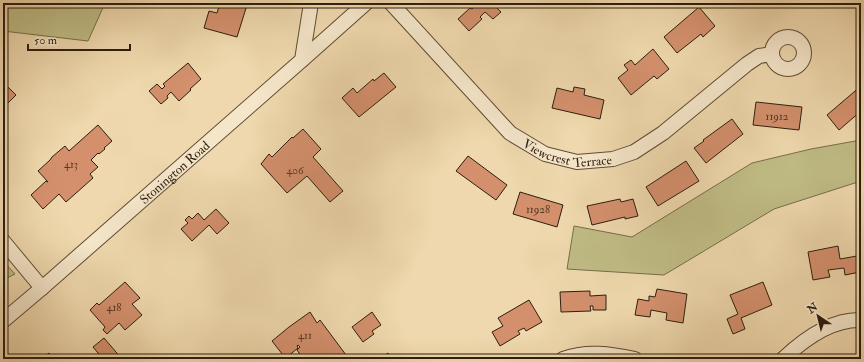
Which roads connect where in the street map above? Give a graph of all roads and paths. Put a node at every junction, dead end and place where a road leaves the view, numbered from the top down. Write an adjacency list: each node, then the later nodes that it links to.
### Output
1 (311, 3): 5 (street)
2 (366, 3): 5 (street, Stonington Road)
3 (391, 3): 4 (street, Viewcrest Terrace)
4 (772, 54)
5 (302, 60): 7 (street, Stonington Road)
6 (3, 241): 7 (street)
7 (42, 288): 9 (street, Stonington Road)
8 (861, 320): 12 (street)
9 (3, 321)
10 (563, 359): 11 (street)
11 (634, 359)
12 (783, 359)

